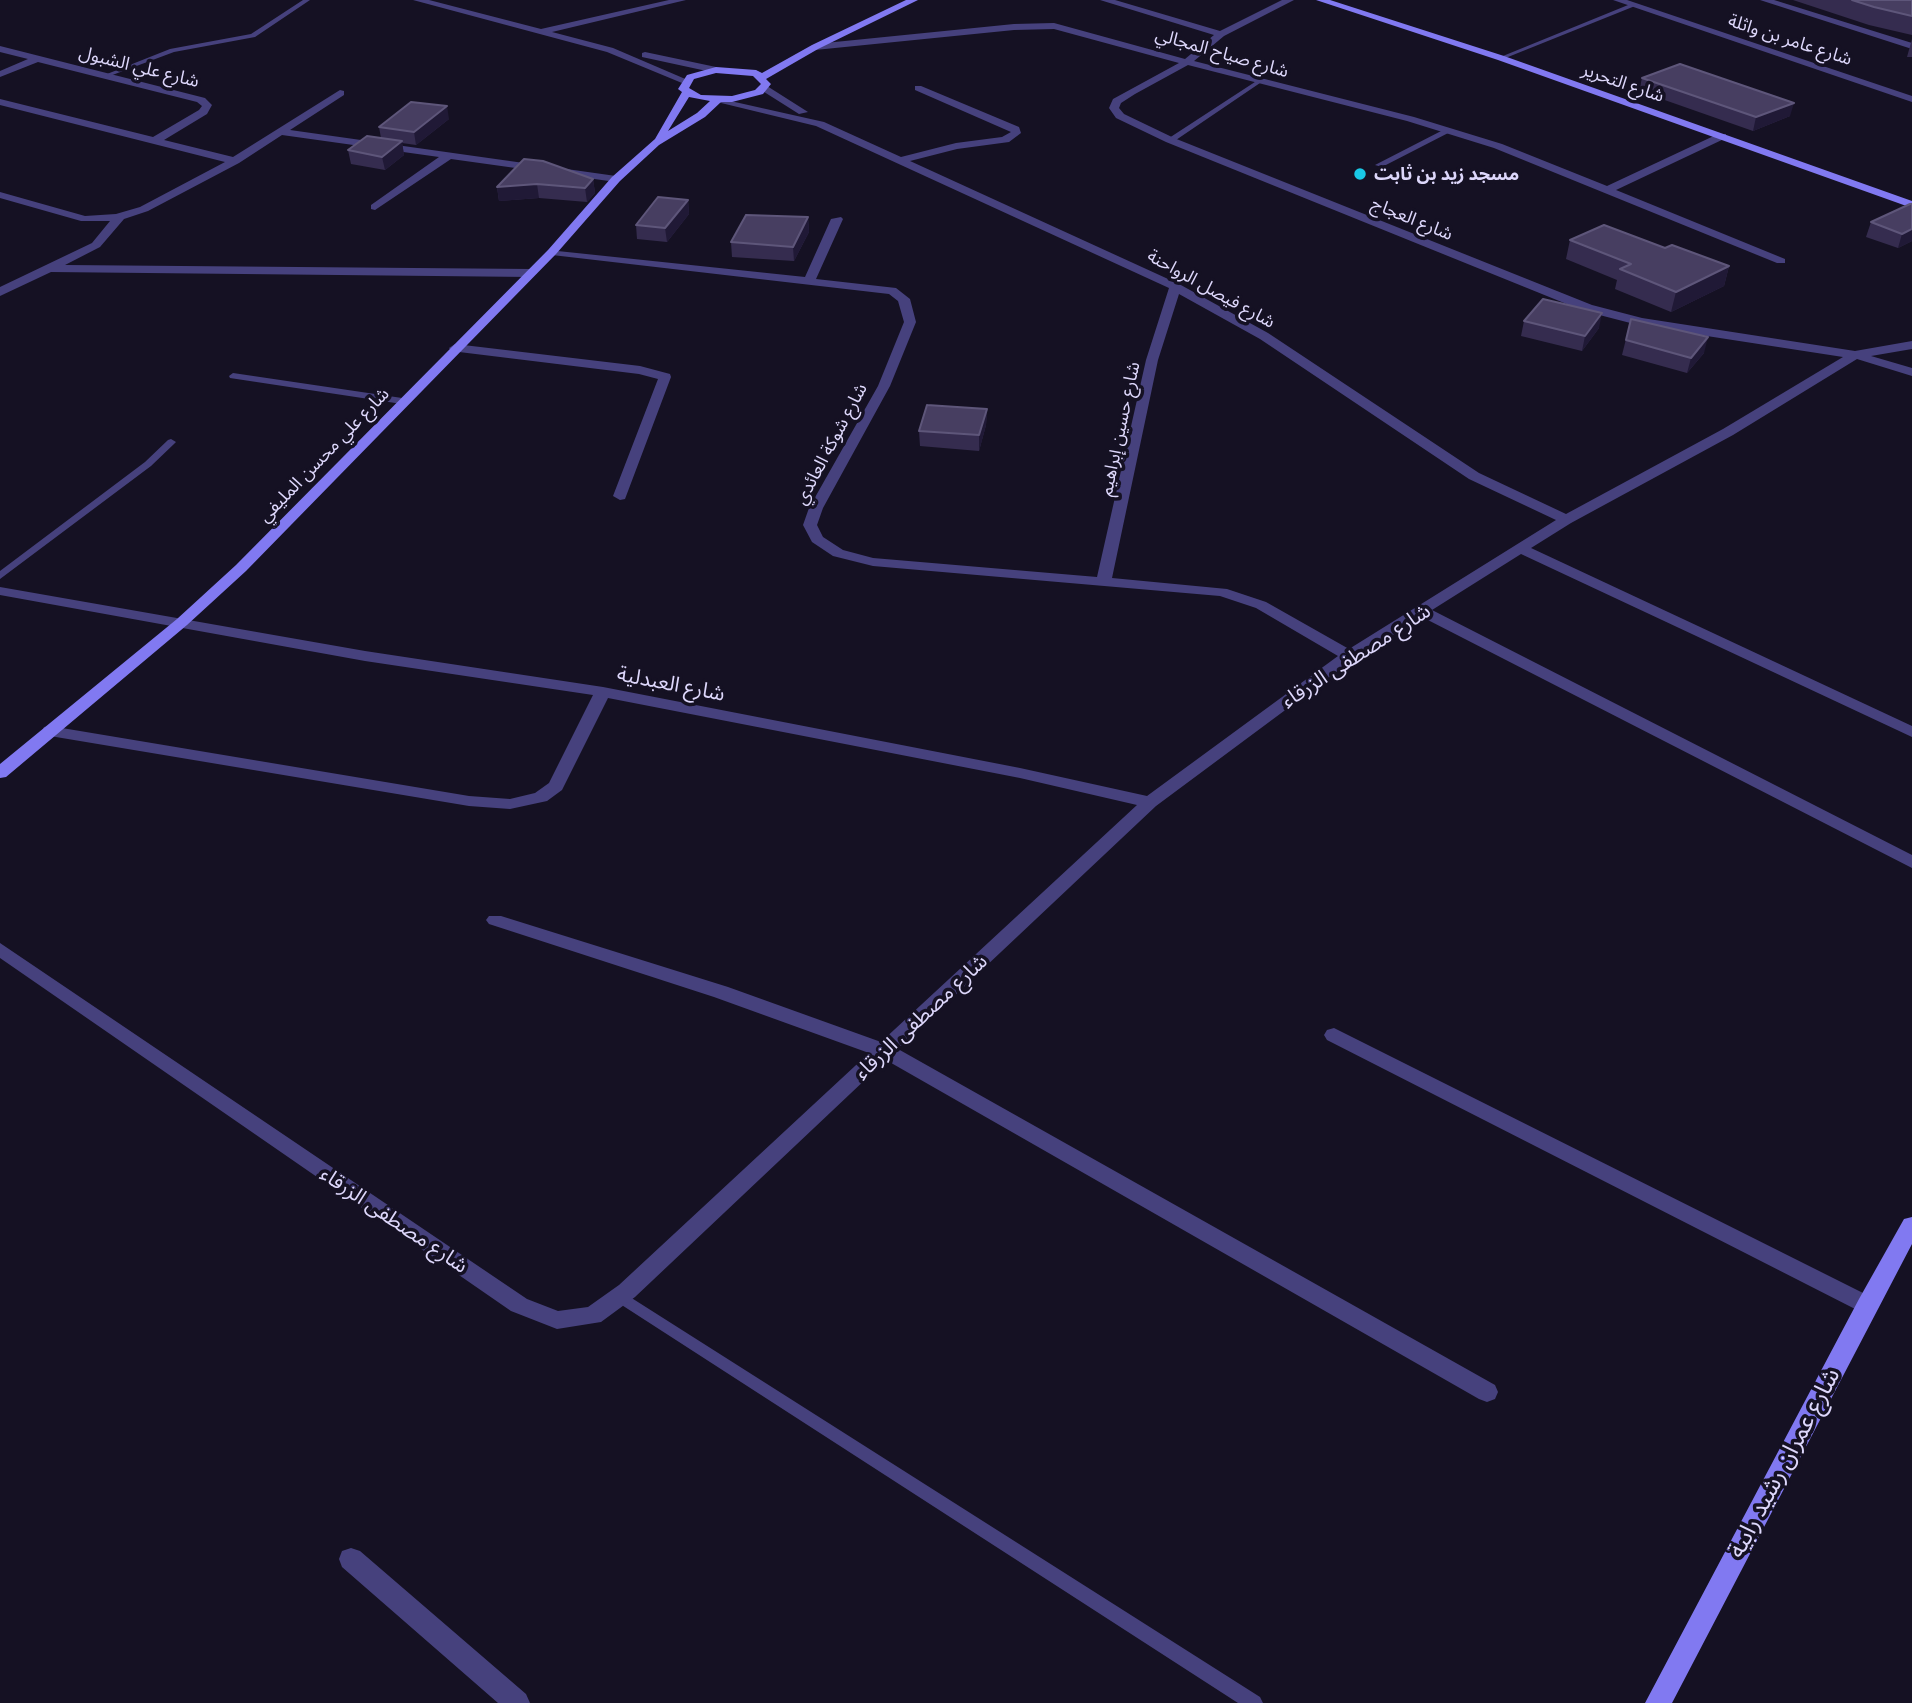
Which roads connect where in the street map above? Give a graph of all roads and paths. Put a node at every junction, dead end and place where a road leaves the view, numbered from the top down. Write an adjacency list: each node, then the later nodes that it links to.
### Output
1 (307, 0): 22 (lane)
2 (418, 0): 11 (street)
3 (681, 0): 11 (street)
4 (913, 0): 14 (street)
5 (1105, 0): 12 (street)
6 (1289, 0): 12 (street, شارع العجاج)
7 (1321, 0): 17 (street, شارع التحرير)
8 (1618, 0): 10 (street, شارع عامر بن واثلة)
9 (1765, 0): 13 (street)
10 (1633, 5): 17 (lane); 30 (street, شارع عامر بن واثلة)
11 (541, 31): 16 (street)
12 (1221, 34): 19 (street, شارع العجاج)
13 (1912, 46)
14 (812, 48): 19 (street, شارع صياح المجالي); 20 (street); 23 (street)
15 (0, 49): 18 (street, شارع علي الشبول)
16 (610, 50): 20 (street); 24 (street)
17 (1501, 58): 36 (street, شارع التحرير)
18 (36, 59): 21 (street); 22 (street, شارع علي الشبول)
19 (1188, 62): 25 (street, شارع صياح المجالي); 37 (street, شارع العجاج)
20 (721, 69): 23 (street); 24 (street)
21 (0, 74)
22 (104, 76): 38 (street, شارع علي الشبول)
23 (762, 77): 26 (street)
24 (685, 81): 28 (street)
25 (1258, 82): 34 (street, شارع صياح المجالي); 37 (lane)
26 (764, 88): 31 (street); 33 (street, شارع فيصل الرواحنة)
27 (918, 88): 41 (street)
28 (687, 92): 31 (street); 39 (street, شارع علي محسن المليفي)
29 (340, 93): 35 (street)
30 (1912, 99)
31 (719, 100): 33 (street, شارع فيصل الرواحنة); 39 (street, شارع علي محسن المليفي)
32 (0, 102): 38 (street)
33 (820, 124): 41 (street, شارع فيصل الرواحنة)
34 (1450, 130): 43 (lane); 45 (street, شارع صياح المجالي)
35 (281, 132): 40 (street); 42 (street)
36 (1722, 136): 45 (street); 47 (street, شارع التحرير)
37 (1170, 141): 60 (street, شارع العجاج)
38 (153, 142): 42 (street)
39 (655, 143): 44 (street, شارع علي محسن المليفي)
40 (448, 156): 44 (street); 48 (street)
41 (900, 160): 56 (street, شارع فيصل الرواحنة)
42 (234, 161): 49 (street)
43 (1379, 165)
44 (616, 179): 51 (street, شارع علي محسن المليفي)
45 (1608, 190): 52 (street, شارع صياح المجالي)
46 (0, 195): 49 (street)
47 (1912, 205)
48 (375, 206)
49 (120, 216): 53 (street)
50 (837, 219): 55 (street)
51 (552, 252): 54 (street, شارع علي محسن المليفي); 55 (street, شارع شوكة العائدي)
52 (1781, 261)
53 (47, 268): 54 (street); 57 (street)
54 (531, 272): 59 (street, شارع علي محسن المليفي)
55 (809, 281): 69 (street, شارع شوكة العائدي)
56 (1175, 287): 66 (street, شارع فيصل الرواحنة); 69 (street, شارع حسين إبراهيم)
57 (0, 292)
58 (1912, 345): 60 (street)
59 (455, 348): 63 (street, شارع علي محسن المليفي); 65 (street)
60 (1856, 355): 61 (street, شارع العجاج); 66 (street, شارع مصطفى الزرقاء)
61 (1912, 372)
62 (233, 376): 63 (lane)
63 (402, 401): 72 (street, شارع علي محسن المليفي)
64 (170, 442): 68 (lane)
65 (620, 496)
66 (1566, 520): 67 (street, شارع مصطفى الزرقاء)
67 (1521, 549): 71 (street, شارع مصطفى الزرقاء); 76 (street)
68 (0, 576)
69 (1104, 580): 73 (street, شارع شوكة العائدي)
70 (0, 591): 72 (street, شارع العبدلية)
71 (1422, 611): 73 (street, شارع مصطفى الزرقاء); 79 (street)
72 (182, 622): 74 (street, شارع العبدلية); 75 (street, شارع علي محسن المليفي)
73 (1349, 656): 78 (street, شارع مصطفى الزرقاء)
74 (603, 692): 75 (street); 78 (street, شارع العبدلية)
75 (50, 731): 77 (street, شارع علي محسن المليفي)
76 (1912, 732)
77 (0, 773)
78 (1150, 802): 83 (street, شارع مصطفى الزرقاء)
79 (1912, 862)
80 (495, 920): 83 (street)
81 (0, 949): 85 (street, شارع مصطفى الزرقاء)
82 (1334, 1035): 86 (street)
83 (885, 1051): 85 (street, شارع مصطفى الزرقاء); 87 (street)
84 (1912, 1225): 86 (street, شارع عمران رشيد رابية)
85 (619, 1297): 90 (lane)
86 (1867, 1305): 91 (street, شارع عمران رشيد رابية)
87 (1487, 1392)
88 (351, 1559): 89 (street)
89 (517, 1703)
90 (1254, 1703)
91 (1658, 1703)

